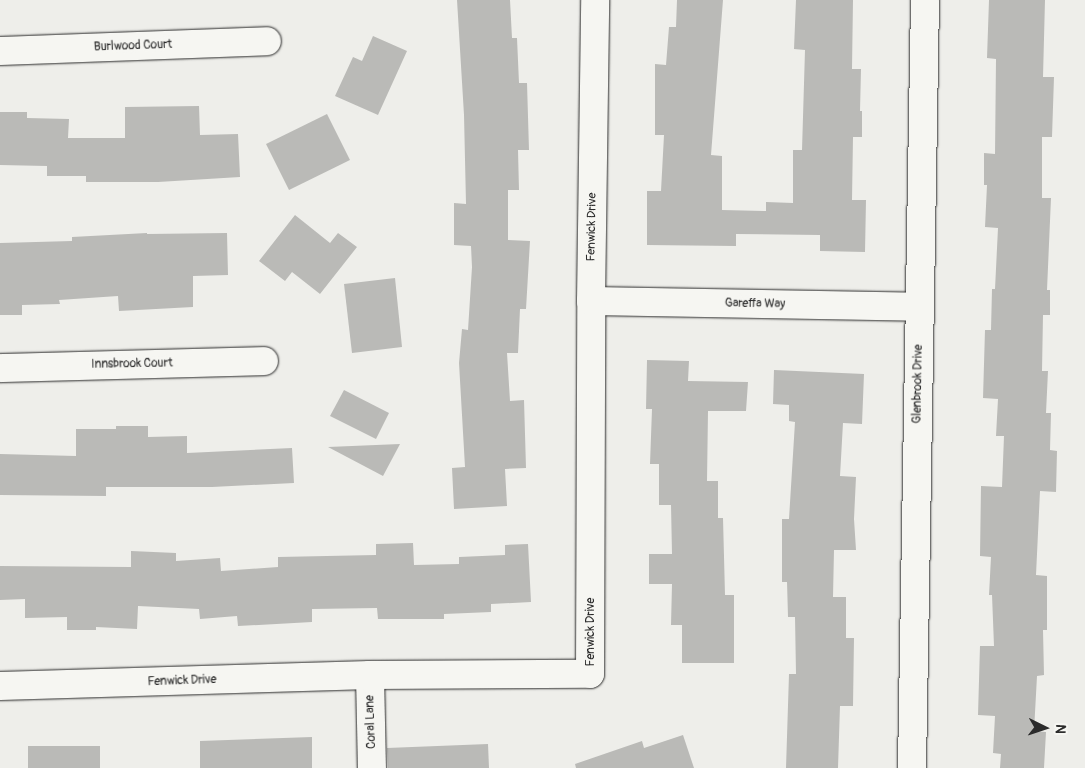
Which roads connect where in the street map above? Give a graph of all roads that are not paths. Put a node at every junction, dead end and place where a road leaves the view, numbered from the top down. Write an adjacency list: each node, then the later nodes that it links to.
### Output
1 (596, 0): 5 (street, Fenwick Drive)
2 (925, 0): 6 (street, Glenbrook Drive)
3 (267, 41): 4 (street, Burlwood Court)
4 (0, 50)
5 (591, 301): 6 (street, Gareffa Way); 9 (street, Fenwick Drive)
6 (919, 307): 12 (street, Glenbrook Drive)
7 (264, 361): 8 (street, Innsbrook Court)
8 (0, 368)
9 (370, 676): 10 (street, Fenwick Drive); 11 (street, Coral Lane)
10 (0, 686)
11 (372, 768)
12 (912, 768)

